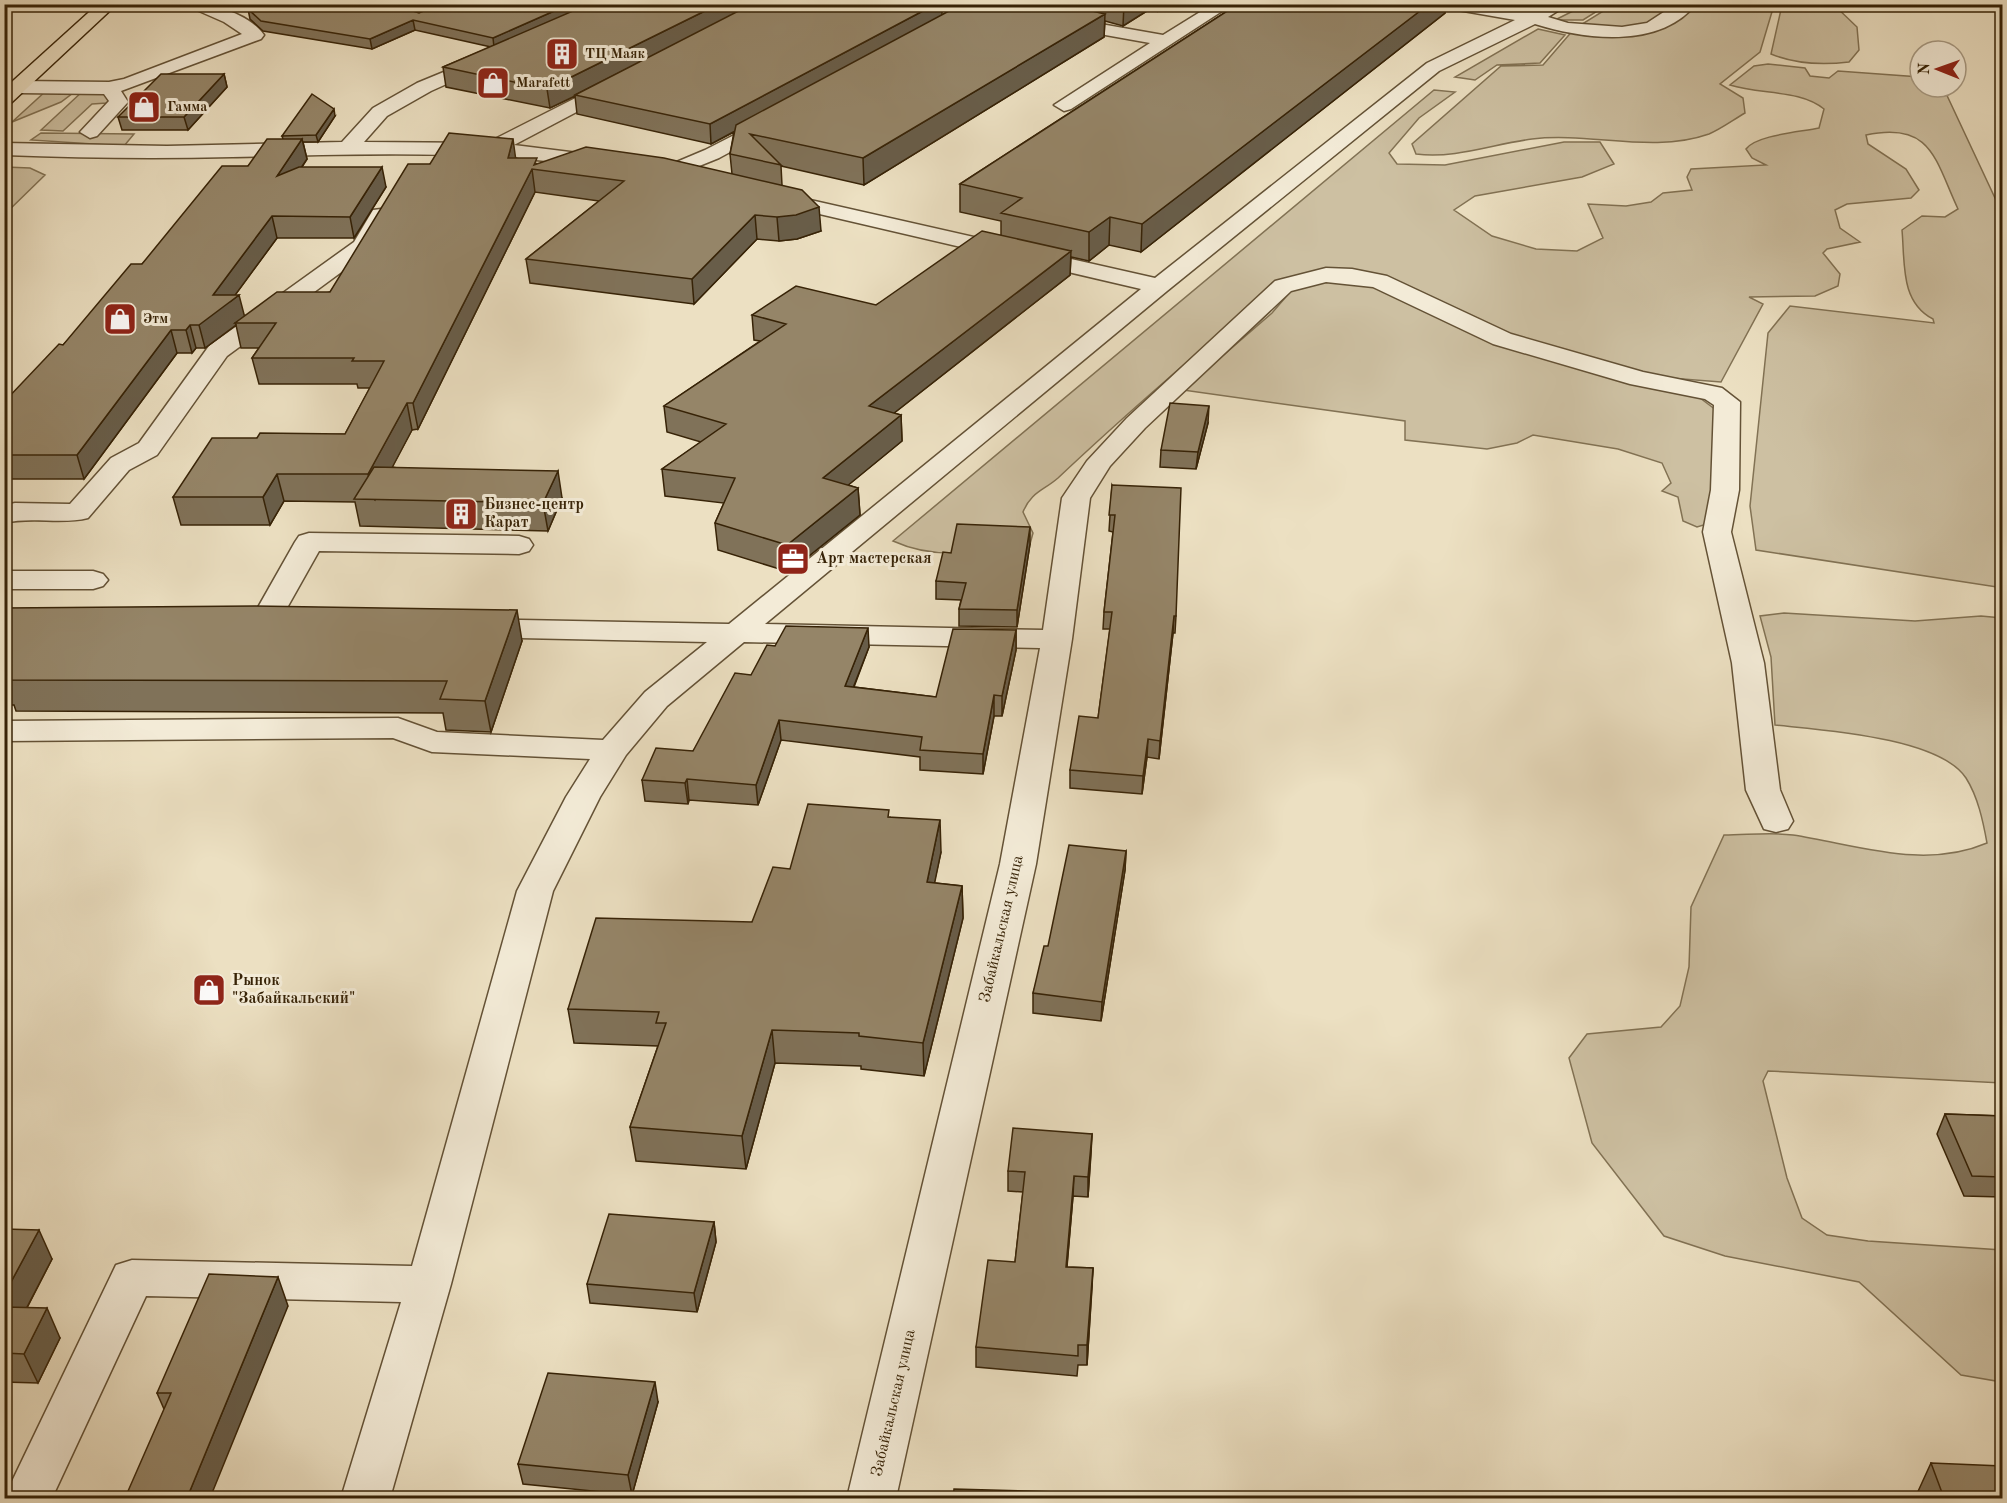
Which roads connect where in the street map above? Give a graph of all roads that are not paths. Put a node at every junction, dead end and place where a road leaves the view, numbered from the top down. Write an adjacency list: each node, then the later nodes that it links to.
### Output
1 (109, 4): 12 (main road)
2 (191, 4): 13 (street)
3 (1225, 4): 9 (street)
4 (1452, 4): 8 (street)
5 (1561, 4): 8 (street)
6 (1688, 4): 8 (street)
7 (1042, 15): 9 (street)
8 (1533, 18): 24 (street)
9 (1166, 41): 14 (street)
10 (498, 55): 18 (street)
11 (630, 77): 17 (street)
12 (15, 84): 13 (street)
13 (109, 88): 16 (street)
14 (1064, 105)
15 (784, 114): 20 (street)
16 (90, 132)
17 (494, 147): 18 (street); 20 (street)
18 (347, 148): 19 (street)
19 (4, 149)
20 (667, 173): 21 (street)
21 (702, 181)
22 (760, 195): 24 (street)
23 (393, 196): 25 (street)
24 (1160, 286): 31 (street)
25 (4, 515)
26 (519, 545): 29 (street)
27 (4, 580): 28 (street)
28 (93, 580)
29 (299, 625)
30 (442, 627): 31 (street)
31 (741, 631): 32 (street); 34 (street)
32 (1057, 639): 35 (street, Забайкальская улица); 39 (street, Забайкальская улица)
33 (4, 730): 34 (street)
34 (612, 750): 36 (street)
35 (1776, 821)
36 (429, 1284): 37 (street); 38 (street)
37 (28, 1498)
38 (366, 1498)
39 (872, 1498)

